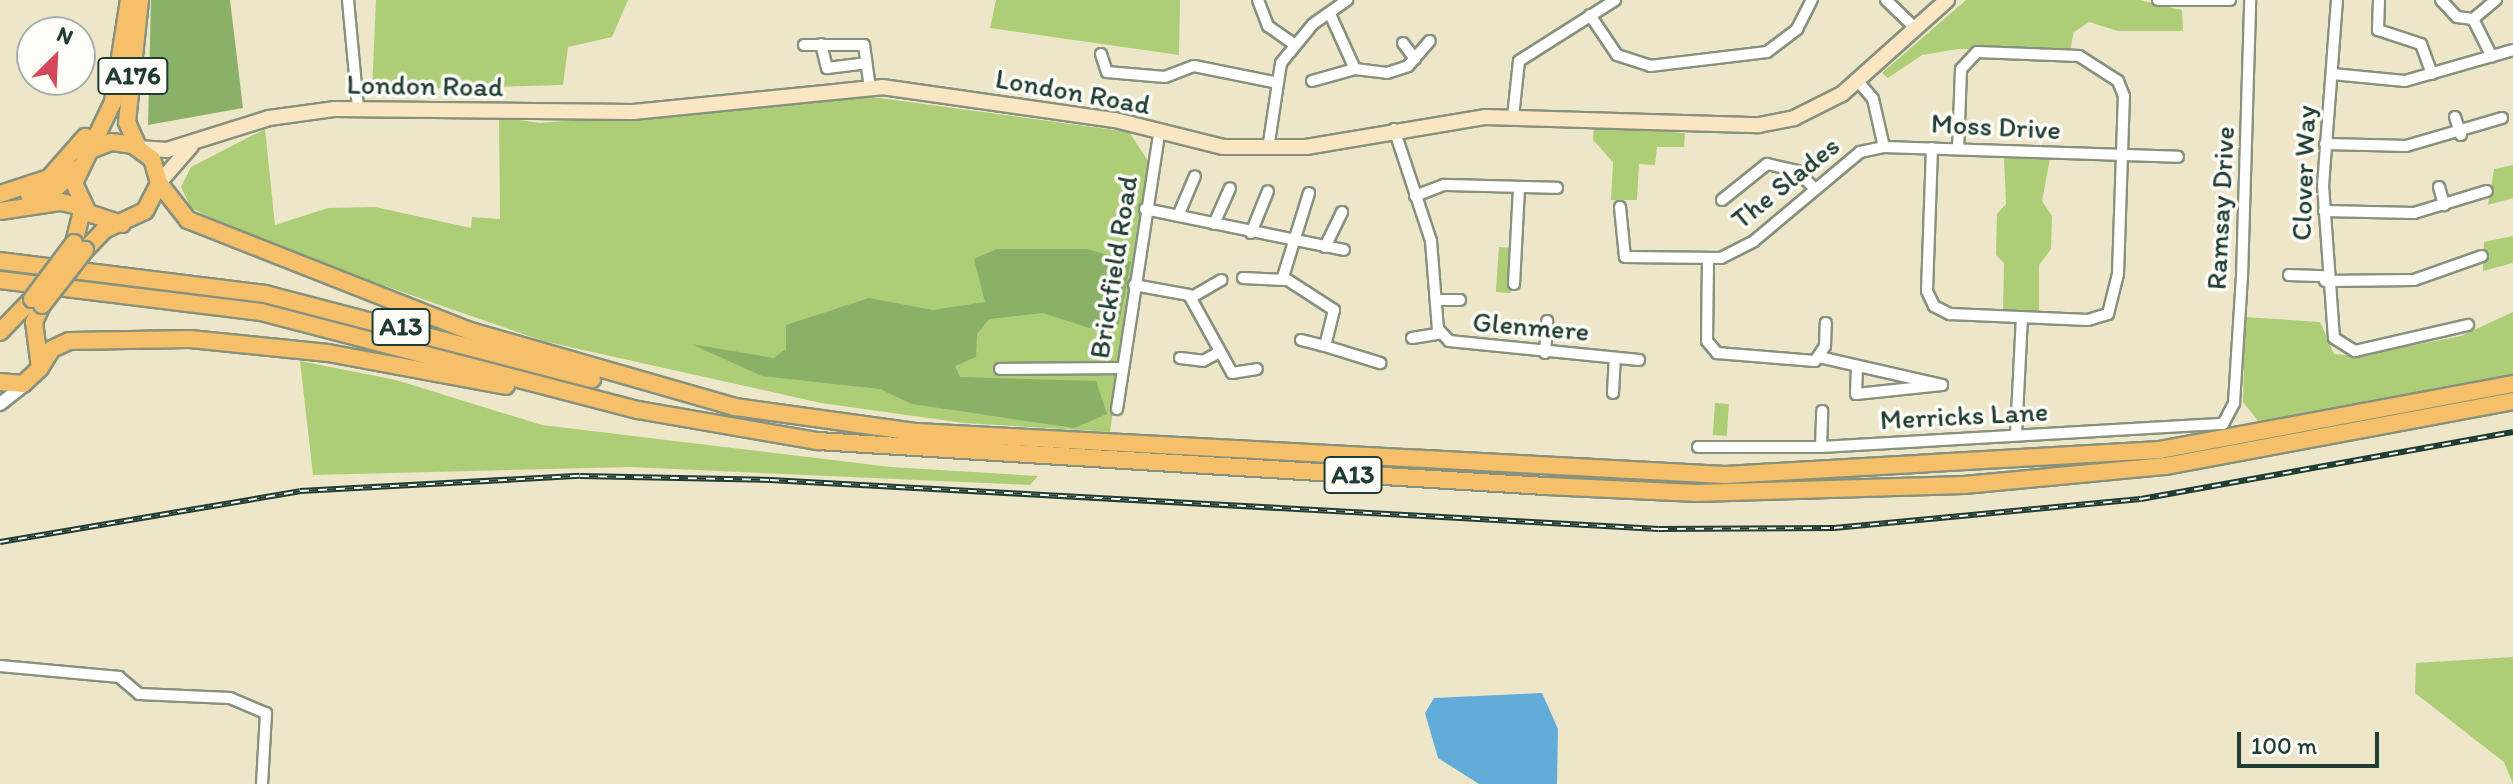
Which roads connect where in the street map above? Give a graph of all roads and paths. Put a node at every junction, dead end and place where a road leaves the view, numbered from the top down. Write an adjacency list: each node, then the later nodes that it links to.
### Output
1 (128, 0): 52 (main road, A176); 66 (main road, A176)
2 (140, 0): 48 (main road, A176)
3 (348, 0): 38 (street)
4 (1258, 0): 22 (street)
5 (1347, 0): 17 (street)
6 (1615, 0): 18 (street)
7 (1812, 0): 18 (street)
8 (1886, 0): 20 (street)
9 (1947, 0): 20 (main road, London Road)
10 (2158, 0): 11 (street)
11 (2230, 0)
12 (2250, 0): 129 (street, Ramsay Drive)
13 (2337, 0): 32 (street, Clover Way)
14 (2379, 0): 33 (street)
15 (2441, 0): 19 (street)
16 (2496, 0): 19 (street)
17 (1330, 14): 22 (street); 31 (street)
18 (1590, 15): 39 (street)
19 (2473, 19): 28 (street)
20 (1916, 29): 35 (main road, London Road)
21 (1430, 41): 29 (street)
22 (1292, 43): 36 (street)
23 (1403, 43): 29 (street)
24 (821, 44): 25 (street); 30 (street); 30 (street)
25 (804, 45)
26 (2513, 50): 28 (street)
27 (1101, 54): 36 (street)
28 (2492, 57): 33 (street)
29 (1415, 59): 31 (street)
30 (866, 63): 37 (street)
31 (1355, 69): 34 (street)
32 (2332, 74): 33 (street); 46 (street, Clover Way)
33 (2432, 74)
34 (1312, 81)
35 (1858, 81): 39 (main road, London Road); 47 (street)
36 (1273, 82): 50 (street)
37 (870, 88): 38 (main road, London Road); 43 (main road, London Road)
38 (358, 108): 45 (main road, London Road)
39 (1513, 117): 42 (main road, London Road)
40 (2455, 117): 44 (street)
41 (2502, 118): 44 (street)
42 (1394, 129): 50 (main road, London Road); 67 (street, Glenmere)
43 (1159, 133): 50 (main road, London Road); 72 (street, Brickfield Road)
44 (2461, 135): 46 (street)
45 (197, 141): 48 (main road, London Road); 57 (main road)
46 (2325, 144): 74 (street, Clover Way)
47 (1884, 147): 49 (street, Moss Drive); 62 (street, The Slades)
48 (139, 148): 52 (main road); 57 (main road, A176)
49 (1932, 148): 51 (street, Moss Drive); 99 (street)
50 (1268, 149)
51 (1958, 149): 53 (street, Moss Drive); 53 (street)
52 (87, 152): 55 (main road, A176)
53 (2122, 156): 54 (street, Moss Drive); 99 (street)
54 (2178, 157)
55 (78, 168): 66 (main road); 70 (main road)
56 (1195, 176): 76 (street)
57 (159, 183): 77 (main road); 130 (main road, A13)
58 (1519, 187): 61 (street); 67 (street); 93 (street)
59 (2439, 187): 69 (street)
60 (1230, 188): 78 (street)
61 (1557, 188)
62 (1814, 188): 68 (street); 85 (street, The Slades)
63 (1268, 191): 79 (street)
64 (2487, 191): 69 (street)
65 (1309, 193): 80 (street)
66 (0, 196)
67 (1415, 196): 96 (street, Glenmere)
68 (1722, 200)
69 (2444, 205): 74 (street)
70 (83, 207): 73 (main road); 77 (main road); 81 (main road)
71 (1620, 207): 85 (street, The Slades)
72 (1145, 209): 76 (street); 94 (street, Brickfield Road)
73 (0, 211)
74 (2324, 211): 89 (street, Clover Way)
75 (1342, 212): 82 (street)
76 (1178, 216): 78 (street)
77 (122, 224): 81 (main road)
78 (1214, 224): 79 (street)
79 (1251, 233): 80 (street)
80 (1289, 242): 82 (street); 92 (street)
81 (80, 246): 98 (main road, bridge)
82 (1325, 247): 83 (street)
83 (1344, 250)
84 (2482, 256): 89 (street)
85 (1708, 260): 111 (street)
86 (0, 261): 130 (main road, A13)
87 (2289, 275): 89 (street)
88 (1243, 278): 92 (street)
89 (2324, 278): 102 (street, Clover Way)
90 (0, 280): 127 (main road, A13)
91 (1221, 280): 95 (street)
92 (1284, 280): 108 (street)
93 (1514, 284)
94 (1134, 285): 95 (street); 117 (street, Brickfield Road)
95 (1192, 297): 109 (street)
96 (1437, 300): 97 (street); 104 (street, Glenmere)
97 (1460, 300)
98 (37, 302): 103 (main road); 107 (main road)
99 (2022, 317): 131 (street)
100 (1547, 321): 110 (street)
101 (1826, 323): 111 (street)
102 (2468, 325)
103 (0, 332): 107 (main road)
104 (1442, 333): 105 (street); 110 (street, Glenmere)
105 (1412, 338)
106 (1301, 340): 108 (street)
107 (38, 342): 120 (main road)
108 (1325, 346): 115 (street)
109 (1219, 352): 112 (street); 119 (street)
110 (1545, 353): 113 (street, Glenmere)
111 (1819, 357): 116 (street)
112 (1180, 358)
113 (1615, 358): 114 (street, Glenmere); 123 (street)
114 (1639, 360)
115 (1380, 363)
116 (1857, 367): 116 (street)
117 (1122, 368): 118 (street); 126 (street, Brickfield Road)
118 (1000, 369)
119 (1257, 369)
120 (35, 374): 121 (main road); 125 (street); 127 (main road, A13)
121 (0, 382)
122 (2513, 384): 130 (main road, A13)
123 (1613, 393)
124 (2513, 401): 127 (main road, A13)
125 (0, 404)
126 (1117, 409)
127 (638, 410)
128 (1822, 411): 133 (street)
129 (2229, 418): 131 (street, Merricks Lane)
130 (797, 420)
131 (2016, 435): 133 (street, Merricks Lane)
132 (1698, 447): 133 (street, Merricks Lane)
133 (1821, 447)
134 (0, 666): 135 (street)
135 (262, 784)

